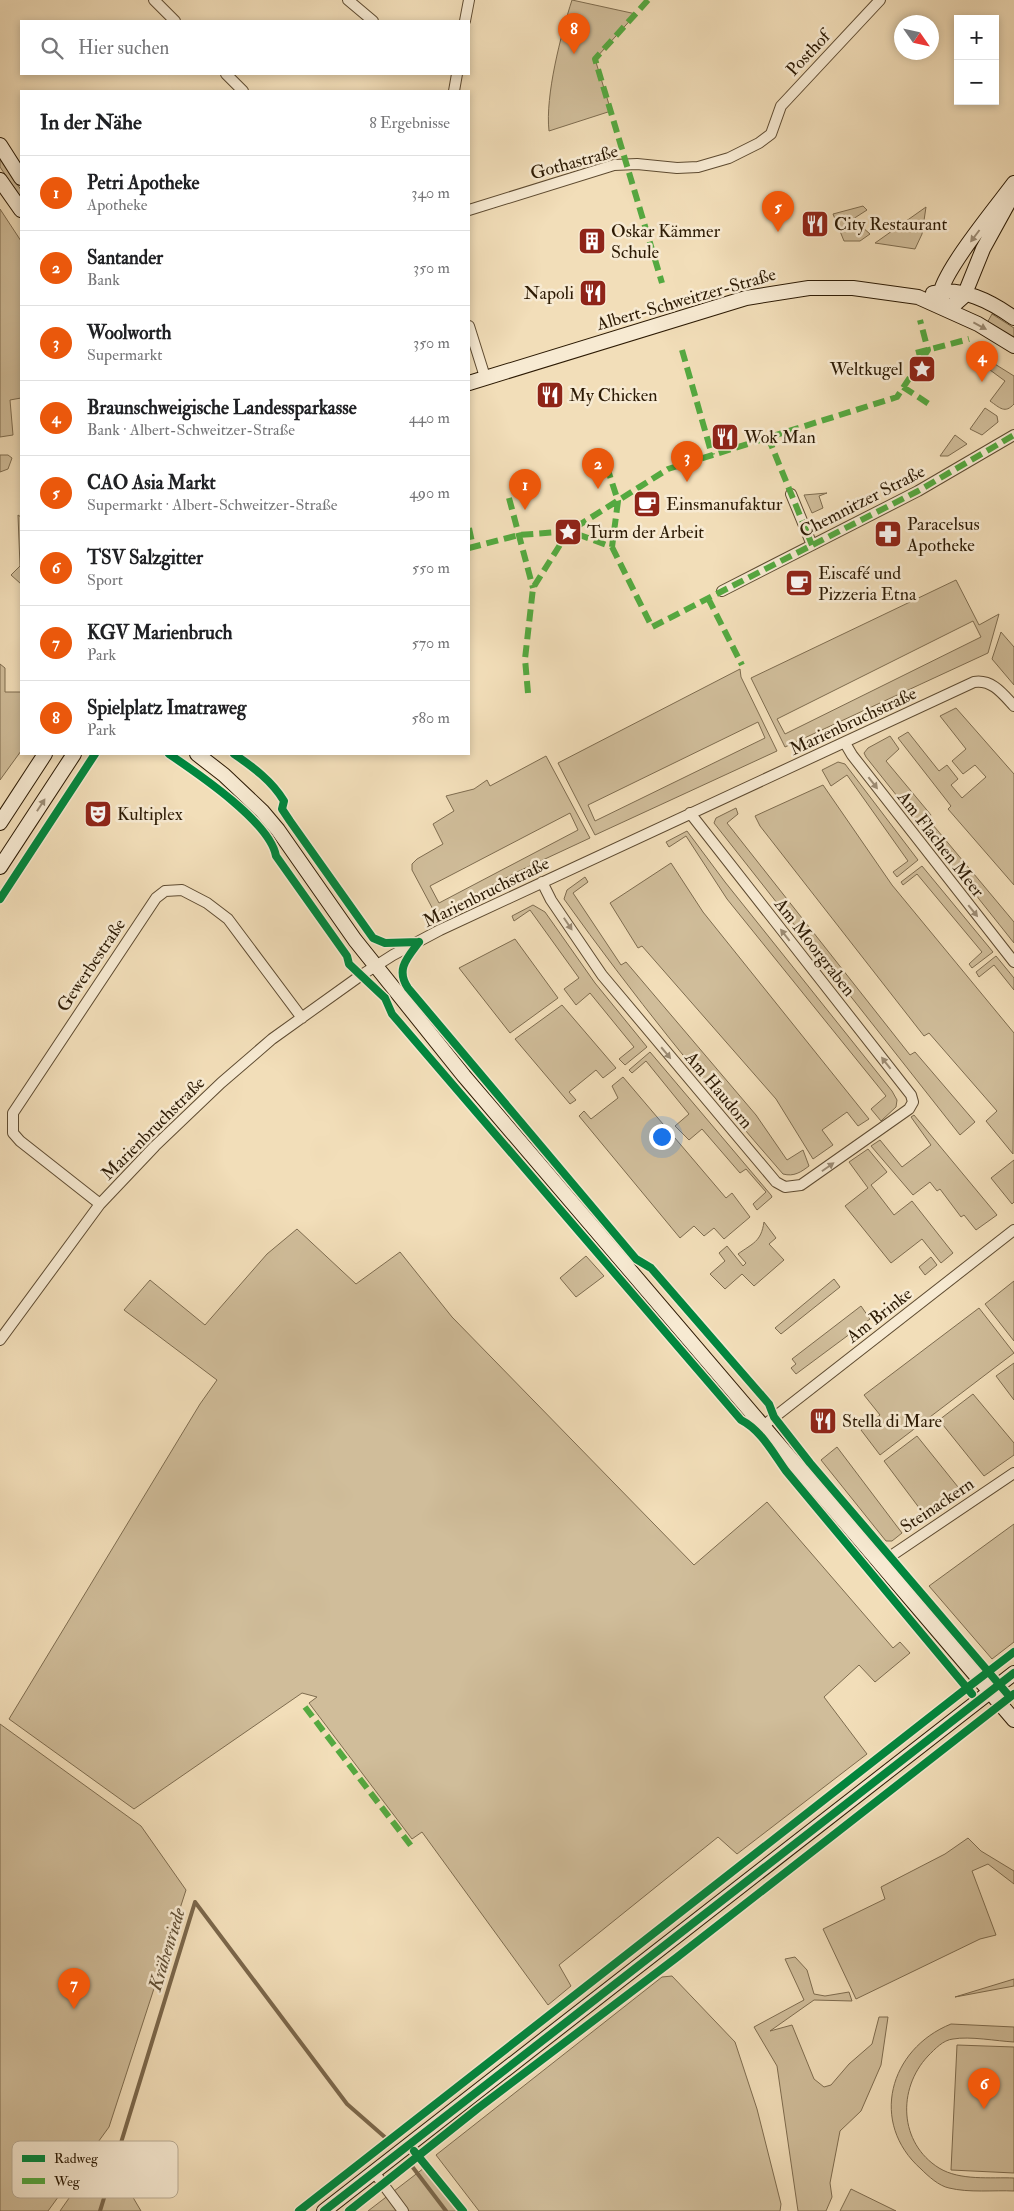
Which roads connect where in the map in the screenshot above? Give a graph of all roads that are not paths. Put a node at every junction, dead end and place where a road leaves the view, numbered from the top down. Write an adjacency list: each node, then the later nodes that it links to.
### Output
1 (154, 0): 5 (street)
2 (348, 0): 6 (street)
3 (469, 0): 7 (street)
4 (880, 0): 12 (street, Posthof)
5 (174, 20)
6 (372, 20)
7 (466, 20)
8 (227, 75): 10 (street)
9 (457, 75): 11 (street)
10 (242, 90)
11 (454, 90)
12 (771, 134): 19 (street, Gothastraße)
13 (0, 145): 14 (street)
14 (20, 176)
15 (0, 180): 18 (street)
16 (1014, 183): 20 (street, one-way to 20)
17 (1014, 193): 21 (street)
18 (20, 209)
19 (470, 210)
20 (941, 292): 21 (street, Albert-Schweitzer-Straße); 22 (street, Albert-Schweitzer-Straße); 23 (street)
21 (965, 293): 23 (street); 24 (street, Albert-Schweitzer-Straße)
22 (918, 296): 23 (street, Albert-Schweitzer-Straße); 27 (street, Albert-Schweitzer-Straße)
23 (945, 308): 26 (street, Albert-Schweitzer-Straße, one-way to 26)
24 (1014, 318)
25 (470, 329): 27 (street)
26 (1014, 346)
27 (485, 378): 28 (street, Albert-Schweitzer-Straße)
28 (470, 382)
29 (1014, 435): 31 (street, Chemnitzer Straße)
30 (791, 494): 31 (street)
31 (812, 546): 32 (street, Chemnitzer Straße)
32 (722, 591)
33 (1014, 706): 34 (street, Marienbruchstraße)
34 (845, 743): 38 (street, Marienbruchstraße); 42 (street, Am Flachen Meer, one-way to 42)
35 (44, 755): 39 (street)
36 (73, 755): 40 (street, one-way to 36)
37 (198, 755): 43 (street)
38 (690, 813): 41 (street, Marienbruchstraße); 45 (street, Am Moorgraben, one-way to 38)
39 (0, 823)
40 (0, 866)
41 (542, 882): 43 (street, Marienbruchstraße); 45 (street, Am Haudorn, one-way to 45)
42 (1014, 962)
43 (376, 966): 44 (street, Marienbruchstraße); 49 (street)
44 (302, 1018): 46 (street, Marienbruchstraße); 46 (street, Gewerbestraße)
45 (913, 1102)
46 (100, 1204): 48 (street, Marienbruchstraße)
47 (1014, 1230): 49 (street, Am Brinke)
48 (0, 1340)
49 (764, 1426): 51 (street)
50 (1014, 1473): 51 (street, Steinackern)
51 (879, 1564): 53 (street)
52 (1014, 1673): 53 (street)
53 (989, 1692): 54 (street); 55 (street)
54 (1014, 1720)
55 (374, 2172): 56 (street); 57 (street)
56 (324, 2211)
57 (403, 2211)

